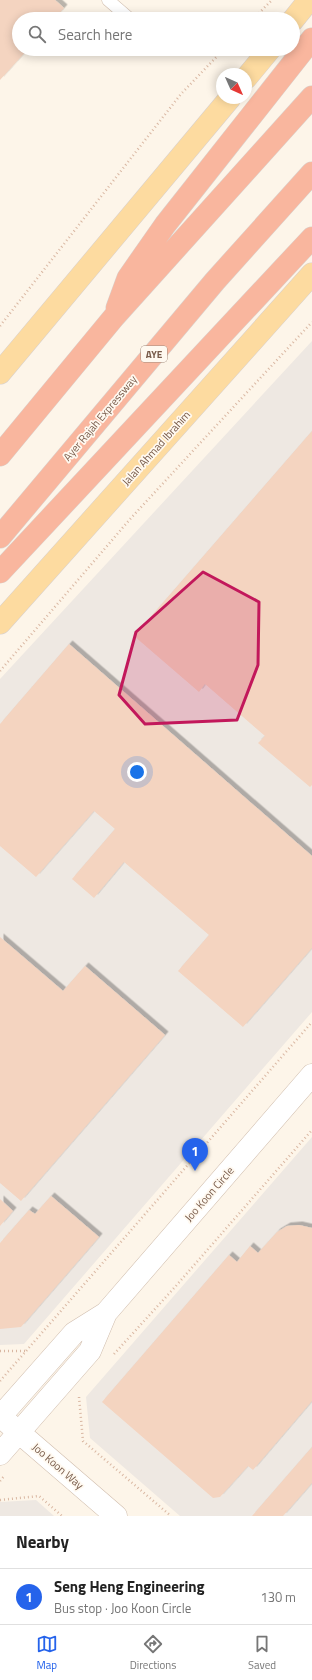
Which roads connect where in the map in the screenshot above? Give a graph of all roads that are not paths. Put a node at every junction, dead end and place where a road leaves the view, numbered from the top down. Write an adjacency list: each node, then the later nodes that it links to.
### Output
1 (108, 0): 3 (lane)
2 (309, 0): 4 (main road)
3 (122, 12)
4 (299, 12)
5 (312, 39): 6 (highway)
6 (300, 54)
7 (264, 56): 9 (main road)
8 (299, 56): 15 (highway)
9 (252, 71)
10 (312, 97): 15 (highway)
11 (225, 104): 16 (main road)
12 (312, 173): 18 (highway, Ayer Rajah Expressway / AYE)
13 (312, 238): 19 (highway)
14 (312, 274): 20 (main road, Jalan Ahmad Ibrahim)
15 (114, 317): 17 (highway)
16 (0, 373)
17 (0, 455)
18 (0, 537)
19 (0, 572)
20 (0, 623)
21 (312, 1075): 22 (street, Joo Koon Circle)
22 (106, 1313): 23 (street, Joo Koon Circle); 24 (street, Joo Koon Circle)
23 (0, 1416): 24 (street, Joo Koon Way)
24 (19, 1432): 25 (street, Joo Koon Circle); 26 (street, Joo Koon Way)
25 (5, 1462)
26 (116, 1516)

